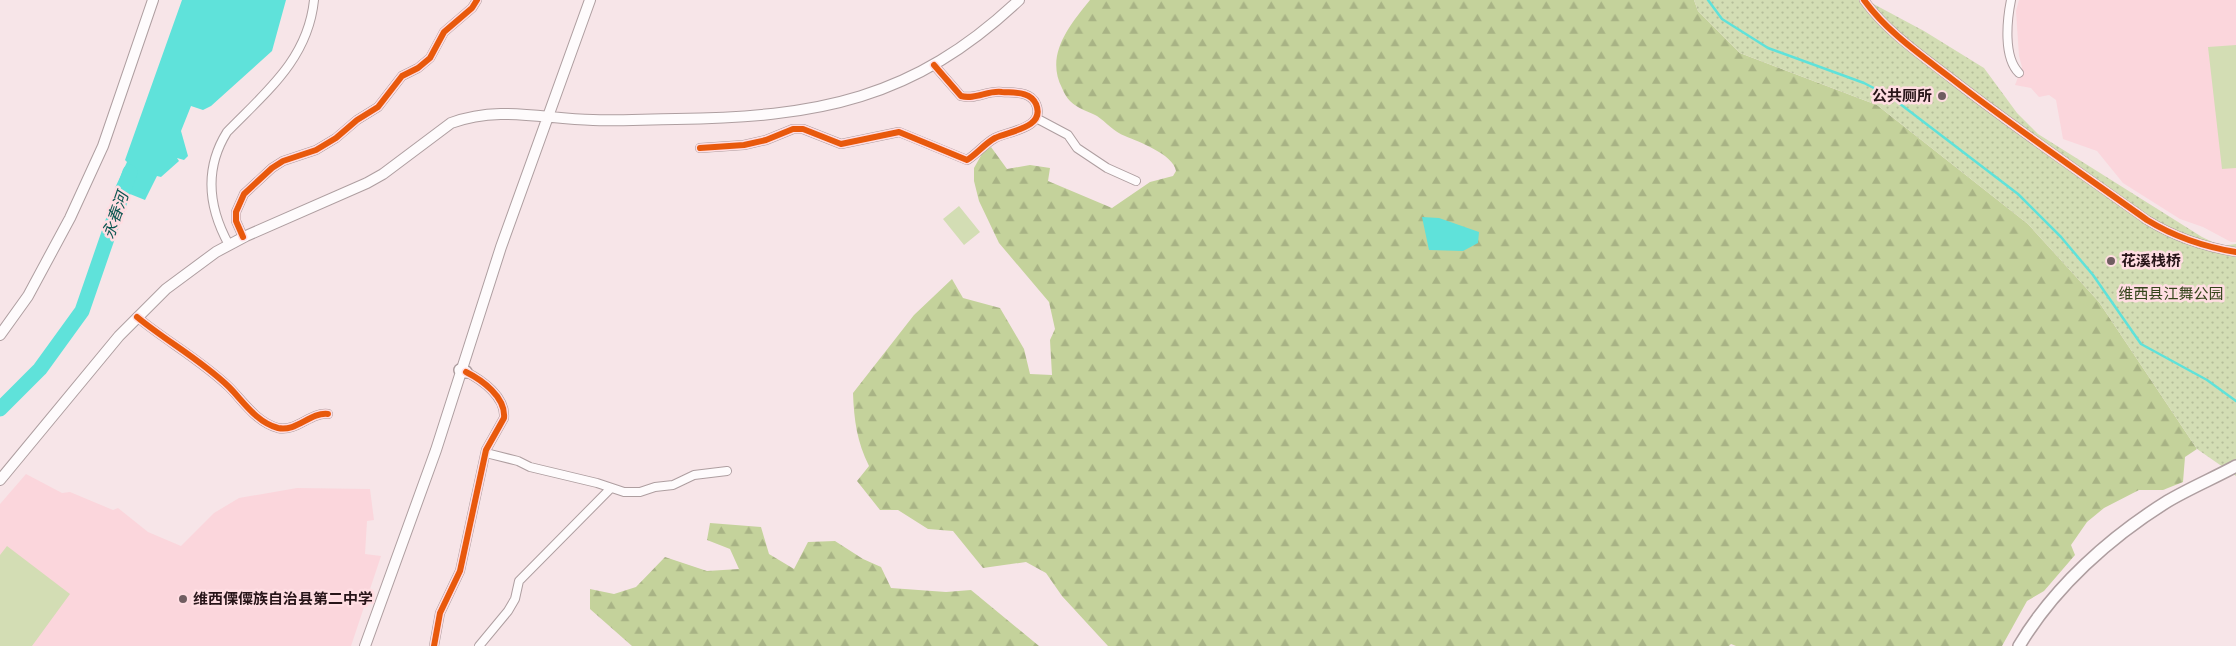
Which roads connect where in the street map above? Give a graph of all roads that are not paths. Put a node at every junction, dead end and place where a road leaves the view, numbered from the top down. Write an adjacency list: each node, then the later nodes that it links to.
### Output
1 (153, 0): 18 (main road)
2 (314, 0): 15 (street)
3 (477, 0): 14 (street)
4 (590, 0): 10 (main road)
5 (1019, 0): 8 (main road)
6 (1864, 0): 16 (street)
7 (2011, 0): 9 (street)
8 (934, 65): 10 (main road); 11 (street)
9 (2019, 73)
10 (549, 118): 14 (main road); 19 (main road)
11 (1036, 118): 12 (street); 13 (street)
12 (700, 148)
13 (1136, 181)
14 (243, 237): 15 (main road)
15 (229, 245): 17 (main road)
16 (2236, 252)
17 (137, 317): 20 (street); 24 (main road)
18 (0, 335)
19 (463, 371): 21 (street); 26 (main road); 27 (main road)
20 (328, 414)
21 (486, 453): 25 (street); 28 (street)
22 (2236, 466): 30 (highway)
23 (727, 471): 25 (street)
24 (0, 480)
25 (611, 488): 29 (street)
26 (365, 646)
27 (371, 646)
28 (434, 646)
29 (479, 646)
30 (2019, 646)

